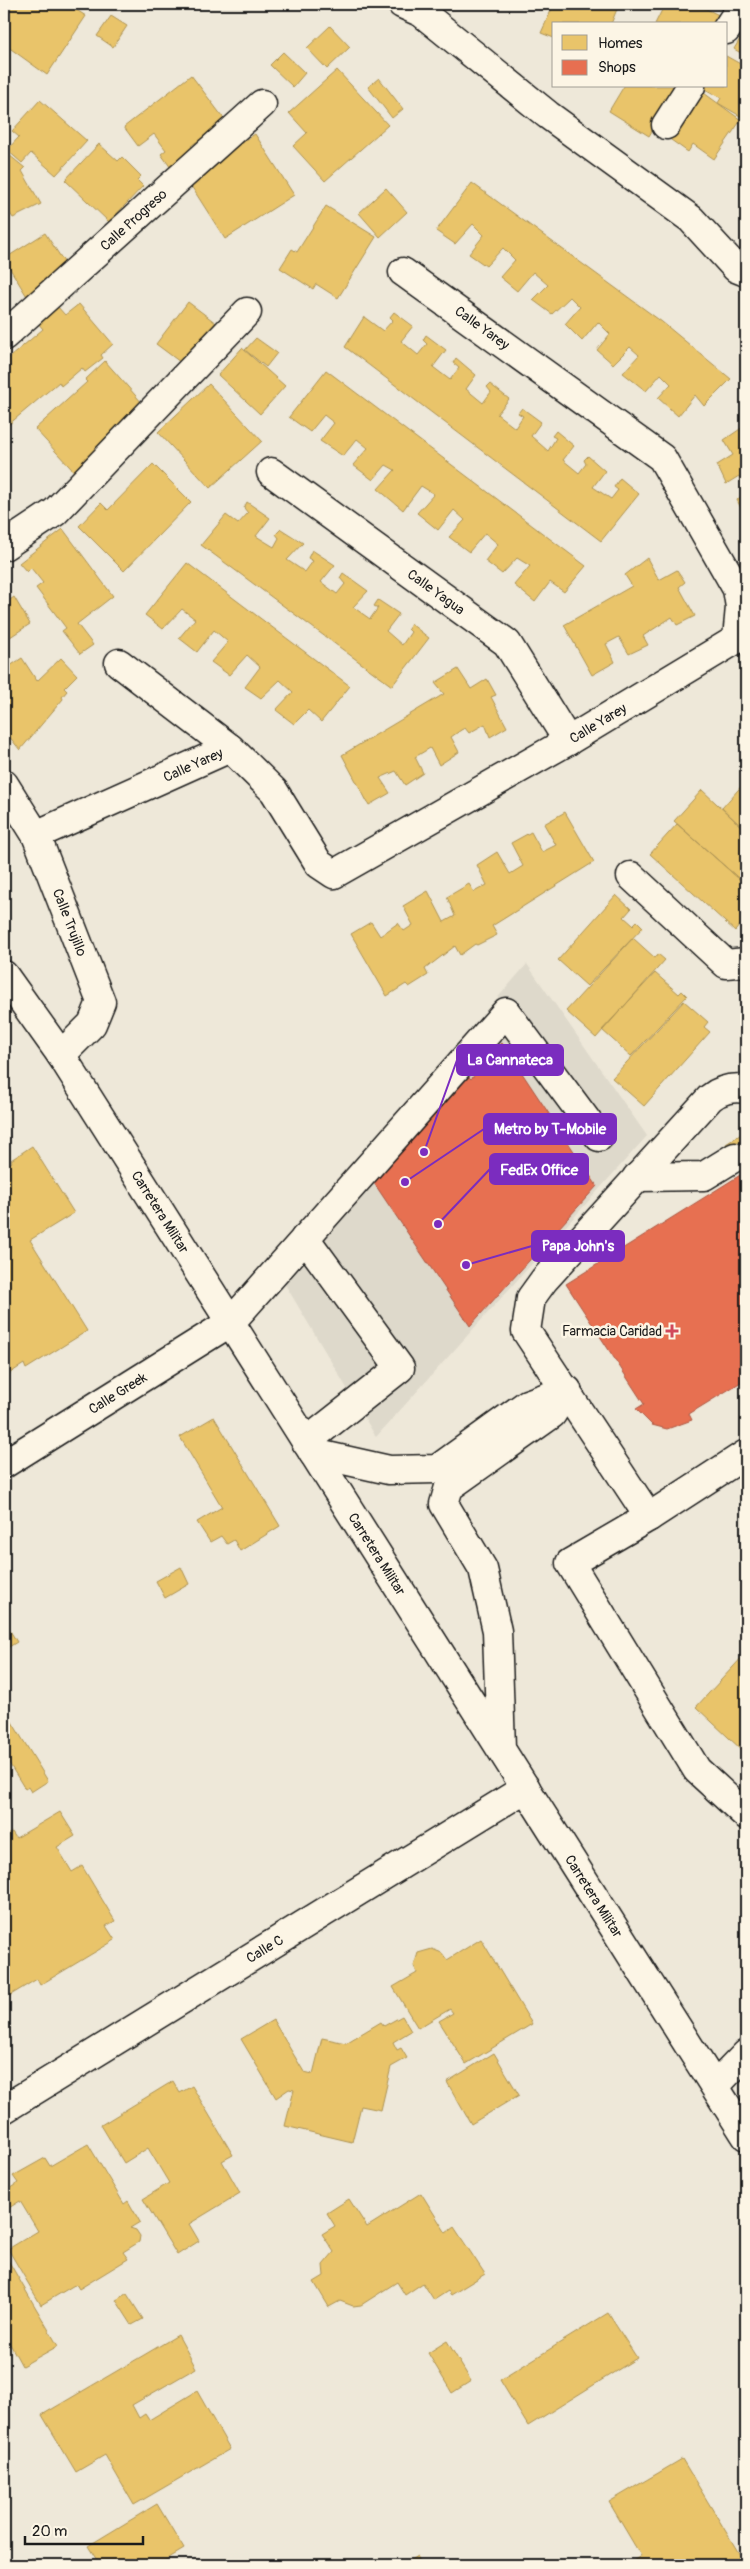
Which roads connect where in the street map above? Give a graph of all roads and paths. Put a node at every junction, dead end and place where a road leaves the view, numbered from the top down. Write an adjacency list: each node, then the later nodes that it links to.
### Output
1 (402, 4): 8 (street)
2 (743, 4): 3 (street)
3 (728, 27)
4 (690, 88): 6 (street)
5 (262, 104): 10 (street, Calle Progreso)
6 (666, 125)
7 (402, 272): 14 (street, Calle Yarey)
8 (746, 272)
9 (246, 312): 12 (street)
10 (4, 336)
11 (271, 472): 14 (street, Calle Yagua)
12 (4, 546)
13 (119, 663): 15 (street)
14 (568, 741): 15 (street, Calle Yarey)
15 (230, 748): 17 (street, Calle Yarey)
16 (4, 784): 17 (street, Calle Trujillo)
17 (36, 835): 21 (street, Calle Trujillo)
18 (631, 876): 19 (street)
19 (746, 962)
20 (4, 975): 21 (street, Carretera Militar)
21 (62, 1055): 27 (street, Carretera Militar)
22 (746, 1089): 25 (street)
23 (599, 1137): 26 (street, Calle Greek)
24 (735, 1158): 25 (street)
25 (637, 1177): 28 (street)
26 (305, 1238): 27 (street, Calle Greek); 29 (street)
27 (232, 1322): 29 (street, Carretera Militar); 31 (street, Calle Greek)
28 (567, 1390): 29 (street); 32 (street); 33 (street)
29 (309, 1448): 33 (street, Carretera Militar)
30 (746, 1454): 32 (street)
31 (4, 1464)
32 (649, 1517): 35 (street)
33 (501, 1748): 34 (street, Carretera Militar)
34 (526, 1788): 37 (street, Carretera Militar); 38 (street, Calle C)
35 (746, 1815)
36 (746, 2054): 37 (street)
37 (716, 2086): 39 (street, Carretera Militar)
38 (4, 2109)
39 (746, 2136)

